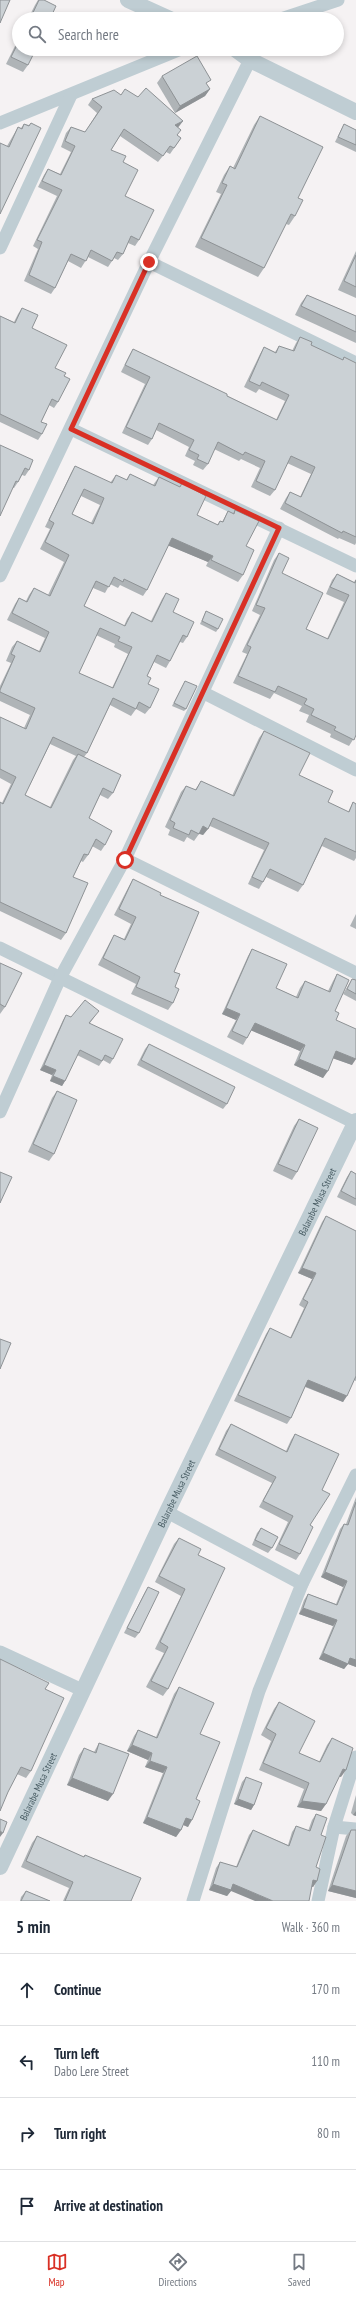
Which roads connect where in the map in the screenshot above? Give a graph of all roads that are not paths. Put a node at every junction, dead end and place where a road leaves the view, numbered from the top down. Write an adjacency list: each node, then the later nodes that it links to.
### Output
1 (128, 0): 3 (street)
2 (338, 0): 4 (street)
3 (155, 12)
4 (302, 12)
5 (163, 56): 8 (street)
6 (245, 56): 7 (street)
7 (250, 60): 9 (street); 12 (street)
8 (71, 95): 10 (street); 11 (street)
9 (356, 112)
10 (0, 122)
11 (0, 248)
12 (149, 262): 13 (street); 14 (street)
13 (356, 364)
14 (71, 429): 15 (street); 17 (street)
15 (279, 528): 16 (street); 18 (street)
16 (356, 566)
17 (0, 576)
18 (204, 693): 19 (street); 20 (street)
19 (356, 770)
20 (125, 860): 22 (street); 23 (street)
21 (0, 948): 23 (street)
22 (356, 973)
23 (60, 978): 24 (street); 25 (street)
24 (0, 1112)
25 (355, 1122): 27 (street, Balarabe Musa Street)
26 (356, 1475): 28 (street)
27 (167, 1512): 28 (street); 30 (street, Balarabe Musa Street)
28 (302, 1584): 35 (street)
29 (0, 1652): 30 (street)
30 (82, 1690): 34 (street, Balarabe Musa Street)
31 (356, 1757): 32 (street)
32 (334, 1827): 33 (street); 36 (street)
33 (356, 1829)
34 (0, 1867)
35 (193, 1901)
36 (318, 1901)

